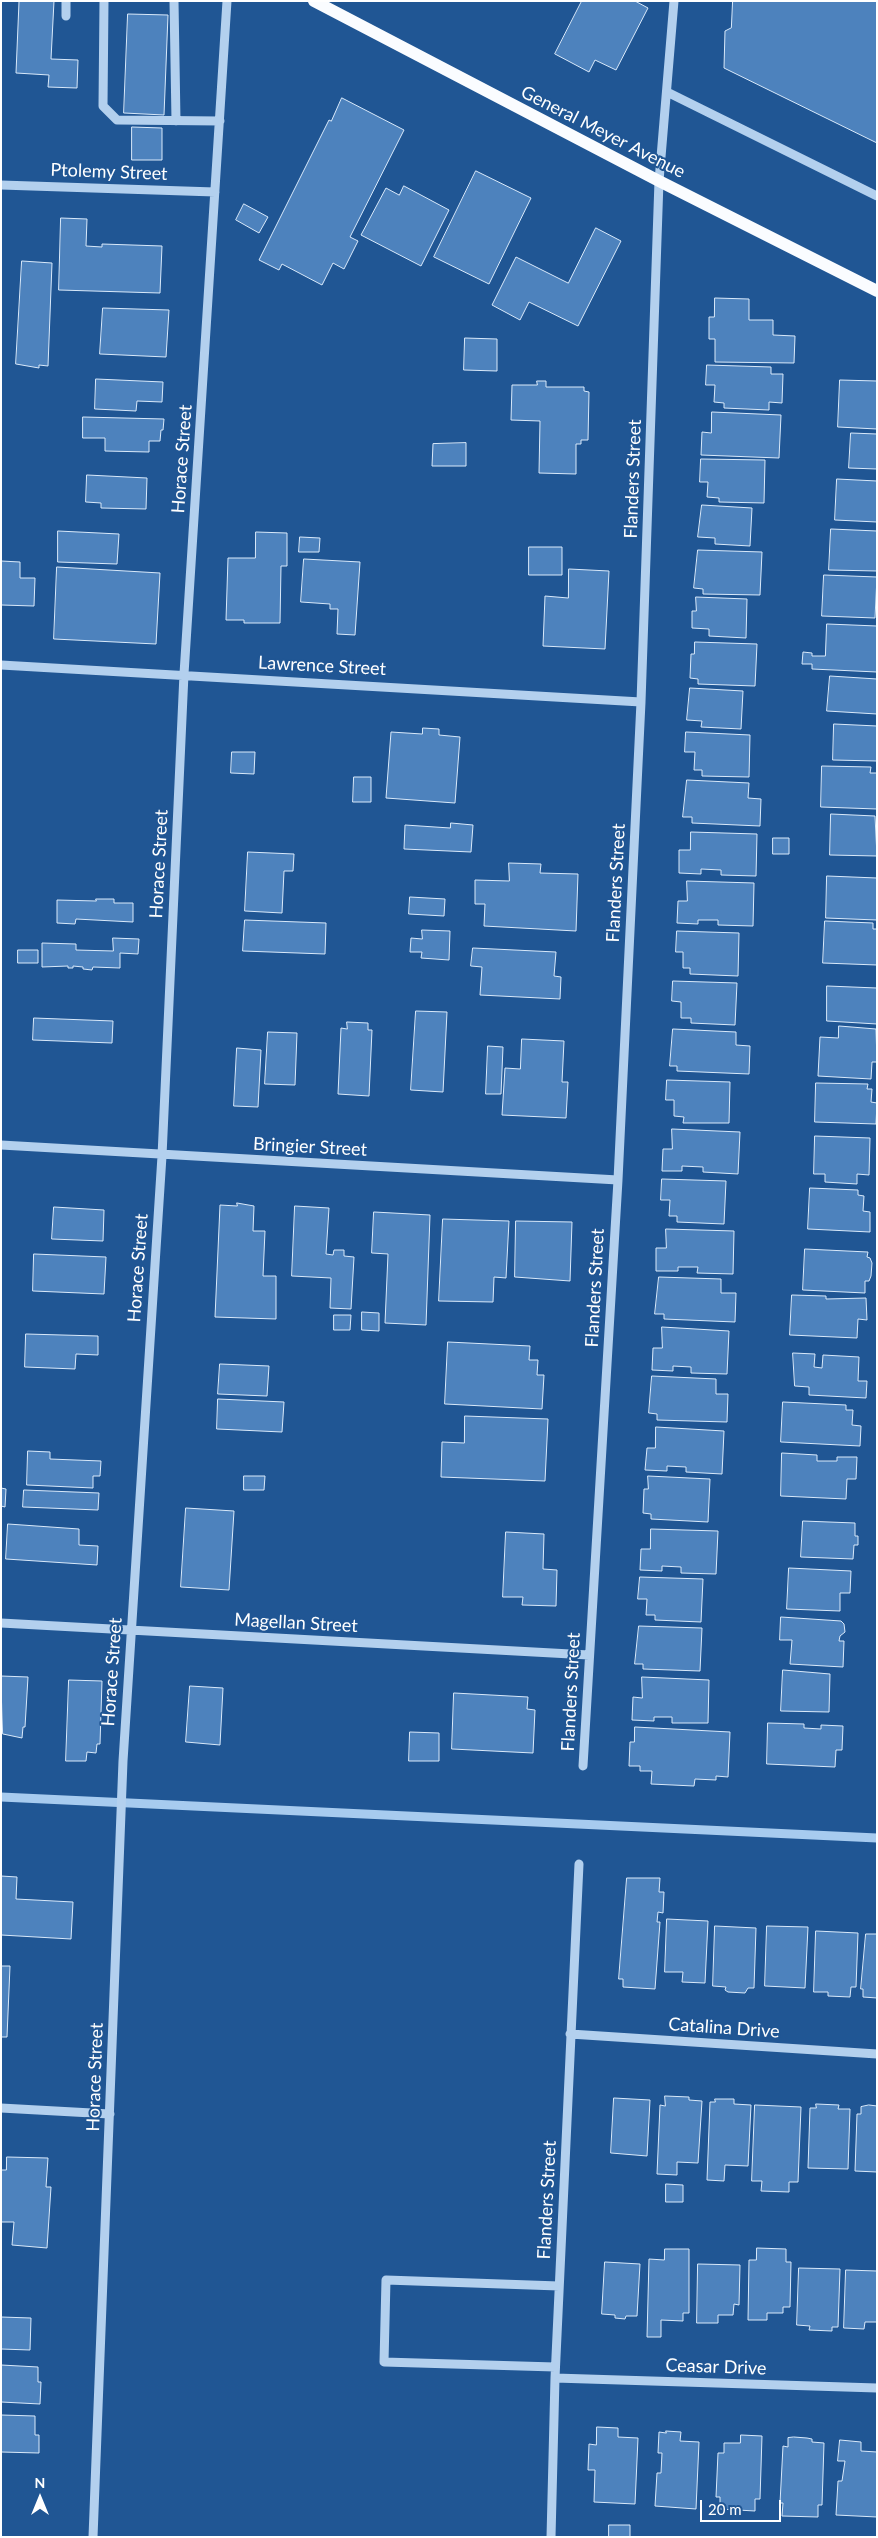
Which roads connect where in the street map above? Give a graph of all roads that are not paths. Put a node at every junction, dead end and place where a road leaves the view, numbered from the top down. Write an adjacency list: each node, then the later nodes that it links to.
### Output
1 (66, 1): 7 (street)
2 (104, 1): 9 (street)
3 (174, 1): 9 (street)
4 (227, 1): 10 (street, Horace Street)
5 (314, 1): 11 (main road, General Meyer Avenue)
6 (674, 1): 8 (street, Flanders Street)
7 (66, 16)
8 (667, 92): 11 (street, Flanders Street); 14 (street)
9 (176, 121): 10 (street)
10 (220, 122): 13 (street, Horace Street)
11 (659, 181): 15 (main road, General Meyer Avenue); 18 (street, Flanders Street)
12 (1, 185): 13 (street, Ptolemy Street)
13 (215, 192): 17 (street, Horace Street)
14 (877, 196)
15 (877, 291)
16 (1, 665): 17 (street, Lawrence Street)
17 (184, 674): 18 (street, Lawrence Street); 20 (street, Horace Street)
18 (641, 702): 21 (street, Flanders Street)
19 (1, 1145): 20 (street, Bringier Street)
20 (162, 1156): 21 (street, Bringier Street); 23 (street, Horace Street)
21 (618, 1180): 24 (street, Flanders Street)
22 (1, 1623): 23 (street, Magellan Street)
23 (131, 1630): 24 (street, Magellan Street); 30 (street, Horace Street)
24 (589, 1654): 25 (street, Flanders Street)
25 (583, 1766)
26 (579, 1864): 27 (street, Flanders Street)
27 (570, 2034): 28 (street, Catalina Drive); 31 (street, Flanders Street)
28 (877, 2054)
29 (1, 2108): 30 (street)
30 (110, 2114): 35 (street, Horace Street)
31 (559, 2286): 32 (street, Flanders Street); 32 (street)
32 (556, 2367): 33 (street, Flanders Street)
33 (555, 2378): 34 (street, Ceasar Drive); 36 (street, Flanders Street)
34 (877, 2388)
35 (93, 2537)
36 (551, 2537)

